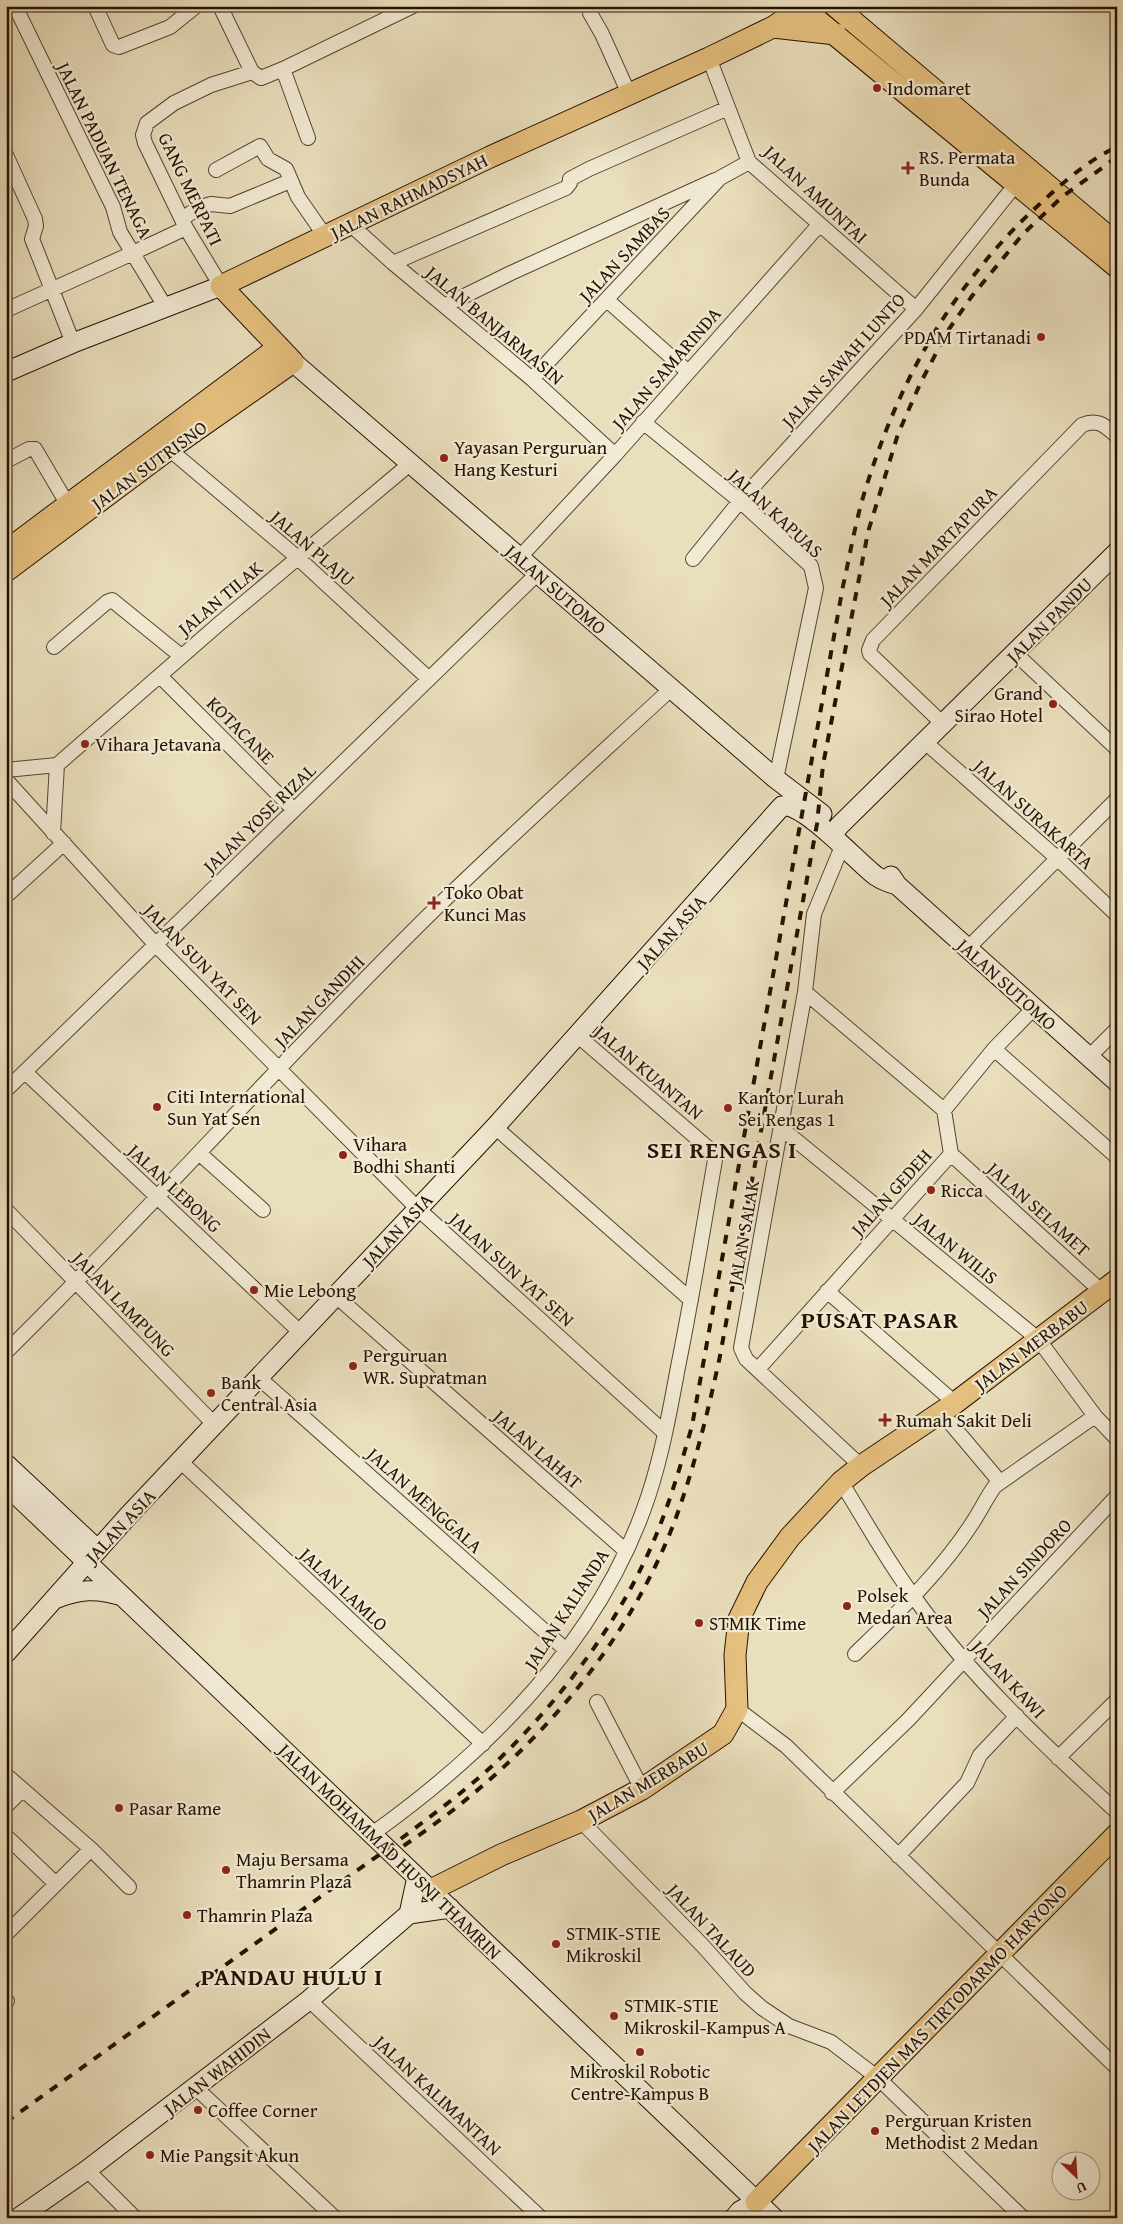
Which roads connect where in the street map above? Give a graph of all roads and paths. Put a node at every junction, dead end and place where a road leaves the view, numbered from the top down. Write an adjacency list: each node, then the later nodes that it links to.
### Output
1 (16, 6): 29 (street, JALAN PADUAN TENAGA)
2 (95, 6): 3 (street)
3 (196, 6)
4 (220, 6): 13 (street)
5 (413, 6): 12 (street)
6 (802, 7): 9 (main road, JALAN RAHMADSYAH); 10 (main road)
7 (844, 9): 14 (main road)
8 (590, 13): 15 (street)
9 (773, 27): 10 (main road); 11 (main road, JALAN RAHMADSYAH)
10 (836, 34): 14 (main road)
11 (709, 58): 15 (main road, JALAN RAHMADSYAH); 16 (street, JALAN AMUNTAI)
12 (283, 69): 13 (street); 17 (street)
13 (252, 72): 24 (street, GANG MERPATI)
14 (898, 73): 23 (main road); 28 (main road)
15 (629, 94): 25 (main road, JALAN RAHMADSYAH)
16 (728, 108): 19 (street, JALAN AMUNTAI); 30 (street)
17 (308, 138)
18 (6, 155): 33 (street)
19 (750, 162): 21 (street, JALAN SAMBAS); 26 (street, JALAN AMUNTAI)
20 (216, 170): 27 (street)
21 (720, 178): 34 (street, JALAN SAMBAS); 35 (street)
22 (283, 184): 24 (street)
23 (1016, 184): 31 (main road); 37 (street, JALAN SAWAH LUNTO)
24 (184, 223): 29 (street); 32 (street, GANG MERPATI)
25 (350, 224): 27 (main road, JALAN RAHMADSYAH); 30 (street, JALAN BANJARMASIN)
26 (819, 225): 37 (street, JALAN AMUNTAI); 42 (street, JALAN SAMARINDA)
27 (325, 236): 32 (main road, JALAN RAHMADSYAH)
28 (1117, 244)
29 (136, 251): 33 (street); 36 (street, JALAN PADUAN TENAGA)
30 (393, 263): 35 (street, JALAN BANJARMASIN)
31 (1117, 267)
32 (221, 286): 36 (main road, JALAN RAHMADSYAH); 40 (main road, JALAN SUTOMO)
33 (53, 289): 38 (street); 39 (street)
34 (607, 300): 42 (street); 43 (street, JALAN SAMBAS)
35 (446, 306): 43 (street, JALAN BANJARMASIN)
36 (166, 308): 39 (main road, JALAN RAHMADSYAH)
37 (916, 309): 50 (street, JALAN SAWAH LUNTO)
38 (6, 310)
39 (73, 343): 41 (main road, JALAN RAHMADSYAH)
40 (286, 354): 46 (main road, JALAN SUTRISNO); 49 (main road, JALAN SUTOMO); 51 (main road, JALAN SUTRISNO)
41 (6, 372)
42 (687, 372): 44 (street, JALAN SAMARINDA)
43 (532, 380): 47 (street, JALAN BANJARMASIN)
44 (644, 422): 47 (street, JALAN SAMARINDA); 50 (street, JALAN KAPUAS)
45 (1117, 436): 65 (street, JALAN MARTAPURA)
46 (169, 449): 55 (street, JALAN PLAJU); 57 (main road, JALAN SUTRISNO)
47 (615, 455): 54 (street, JALAN SAMARINDA)
48 (6, 461): 51 (street)
49 (411, 463): 54 (main road, JALAN SUTOMO); 55 (street, JALAN TILAK)
50 (740, 501): 56 (street, JALAN SAWAH LUNTO); 70 (street, JALAN KAPUAS)
51 (68, 505): 52 (main road, JALAN SUTRISNO)
52 (6, 552)
53 (1117, 552): 60 (main road, JALAN PANDU)
54 (520, 557): 58 (main road, JALAN SUTOMO)
55 (298, 558): 61 (street, JALAN TILAK); 63 (street, JALAN PLAJU)
56 (692, 559)
57 (6, 571)
58 (538, 573): 63 (street, JALAN YOSE RIZAL); 64 (main road, JALAN SUTOMO)
59 (54, 647): 61 (street)
60 (1016, 654): 65 (main road, JALAN PANDU); 67 (street)
61 (181, 656): 62 (street, JALAN TILAK)
62 (160, 676): 68 (street, JALAN TILAK); 74 (street, KOTACANE)
63 (429, 678): 74 (street, JALAN YOSE RIZAL)
64 (672, 688): 70 (main road, JALAN SUTOMO); 89 (street, JALAN GANDHI)
65 (942, 723): 66 (main road, JALAN PANDU)
66 (925, 742): 76 (main road, JALAN PANDU); 78 (street, JALAN SURAKARTA)
67 (1117, 749)
68 (57, 765): 69 (street); 75 (street)
69 (6, 770)
70 (776, 779): 76 (main road, JALAN SUTOMO)
71 (6, 780): 75 (street, JALAN SUN YAT SEN)
72 (1117, 799): 78 (street)
73 (785, 806): 76 (main road, JALAN SUTOMO); 86 (main road, JALAN ASIA)
74 (294, 810): 81 (street, JALAN YOSE RIZAL)
75 (53, 833): 77 (street, JALAN SUN YAT SEN)
76 (838, 836): 82 (main road, JALAN SUTOMO); 83 (street, JALAN SALAK)
77 (64, 843): 79 (street); 81 (street, JALAN SUN YAT SEN)
78 (1057, 858): 80 (street, JALAN SURAKARTA); 82 (street)
79 (6, 896)
80 (1117, 915)
81 (156, 945): 89 (street, JALAN SUN YAT SEN); 90 (street, JALAN YOSE RIZAL)
82 (968, 948): 84 (main road, JALAN SUTOMO)
83 (805, 992): 93 (street); 95 (street, JALAN SALAK)
84 (1034, 1008): 87 (street); 88 (main road, JALAN SUTOMO)
85 (1117, 1029): 88 (street)
86 (577, 1035): 94 (main road, JALAN ASIA); 99 (street, JALAN KUANTAN)
87 (994, 1048): 93 (street); 98 (street)
88 (1089, 1057): 91 (main road, JALAN SUTOMO)
89 (280, 1068): 96 (street, JALAN GANDHI); 101 (street, JALAN SUN YAT SEN)
90 (25, 1072): 92 (street, JALAN YOSE RIZAL); 100 (street, JALAN LEBONG)
91 (1117, 1082)
92 (6, 1090)
93 (944, 1110): 97 (street, JALAN GEDEH)
94 (495, 1127): 101 (main road, JALAN ASIA); 109 (street)
95 (781, 1128): 104 (street, JALAN WILIS); 113 (street, JALAN SALAK)
96 (199, 1153): 100 (street, JALAN GANDHI); 103 (street)
97 (951, 1154): 104 (street, JALAN GEDEH); 106 (street, JALAN SELAMET)
98 (1117, 1157)
99 (715, 1160): 109 (street, JALAN KALIANDA)
100 (157, 1198): 105 (street, JALAN GANDHI); 110 (street, JALAN LEBONG)
101 (417, 1208): 108 (main road, JALAN ASIA); 118 (street, JALAN SUN YAT SEN)
102 (6, 1210): 105 (street, JALAN LAMPUNG)
103 (263, 1210)
104 (891, 1219): 107 (street, JALAN GEDEH); 111 (street, JALAN WILIS)
105 (77, 1282): 112 (street, JALAN GANDHI); 117 (street, JALAN LAMPUNG)
106 (1109, 1285): 111 (main road, JALAN MERBABU)
107 (827, 1291): 113 (street, JALAN GEDEH); 115 (street)
108 (336, 1296): 110 (main road, JALAN ASIA); 127 (street, JALAN LAHAT)
109 (691, 1300): 118 (street, JALAN KALIANDA)
110 (300, 1332): 114 (main road, JALAN ASIA)
111 (1038, 1339): 115 (main road, JALAN MERBABU); 116 (street, JALAN WILIS)
112 (6, 1352)
113 (759, 1368): 122 (street, JALAN SALAK)
114 (258, 1377): 117 (main road, JALAN ASIA); 132 (street, JALAN MENGGALA)
115 (948, 1407): 122 (main road, JALAN MERBABU); 124 (street)
116 (1095, 1416): 119 (street, JALAN WILIS); 124 (street)
117 (214, 1424): 120 (main road, JALAN ASIA)
118 (665, 1433): 127 (street, JALAN KALIANDA)
119 (1117, 1440)
120 (180, 1461): 128 (main road, JALAN ASIA); 140 (street, JALAN LAMLO)
121 (6, 1464): 128 (main road, JALAN MOHAMMAD HUSNI THAMRIN)
122 (861, 1466): 123 (main road, JALAN MERBABU)
123 (841, 1482): 130 (street, JALAN KAWI); 138 (main road, JALAN MERBABU)
124 (1000, 1482): 130 (street)
125 (6, 1485): 128 (main road, JALAN MOHAMMAD HUSNI THAMRIN)
126 (1117, 1496): 135 (street, JALAN SINDORO)
127 (626, 1551): 132 (street, JALAN KALIANDA)
128 (92, 1555): 129 (main road, JALAN MOHAMMAD HUSNI THAMRIN); 131 (main road, JALAN ASIA)
129 (124, 1596): 131 (main road); 149 (main road, JALAN MOHAMMAD HUSNI THAMRIN)
130 (914, 1597): 134 (street); 135 (street, JALAN KAWI)
131 (53, 1599): 133 (main road, JALAN ASIA)
132 (566, 1650): 140 (street, JALAN KALIANDA)
133 (6, 1653)
134 (855, 1654)
135 (965, 1659): 139 (street, JALAN KAWI); 145 (street, JALAN SINDORO)
136 (1117, 1700): 141 (street)
137 (597, 1702): 143 (street)
138 (737, 1709): 143 (main road, JALAN MERBABU); 145 (street)
139 (1017, 1716): 141 (street, JALAN KAWI); 153 (street)
140 (484, 1744): 149 (street, JALAN KALIANDA)
141 (1058, 1758): 147 (street, JALAN KAWI)
142 (6, 1776): 144 (street)
143 (642, 1789): 148 (main road, JALAN MERBABU)
144 (22, 1790): 146 (street); 152 (street)
145 (832, 1793): 153 (street)
146 (6, 1806)
147 (1117, 1812)
148 (581, 1821): 154 (main road, JALAN MERBABU); 163 (street, JALAN TALAUD)
149 (372, 1834): 154 (main road, JALAN MOHAMMAD HUSNI THAMRIN)
150 (1117, 1834): 160 (main road, JALAN LETDJEN MAS TIRTODARMO HARYONO)
151 (6, 1836): 155 (street)
152 (91, 1849): 155 (street); 156 (street)
153 (898, 1856): 160 (street)
154 (424, 1883): 157 (main road, JALAN MOHAMMAD HUSNI THAMRIN); 158 (main road)
155 (56, 1884): 159 (street)
156 (129, 1887)
157 (450, 1908): 158 (main road); 166 (main road, JALAN MOHAMMAD HUSNI THAMRIN)
158 (409, 1914): 161 (main road, JALAN WAHIDIN)
159 (6, 1934)
160 (1000, 1953): 162 (street); 163 (main road, JALAN LETDJEN MAS TIRTODARMO HARYONO)
161 (309, 2000): 164 (main road, JALAN WAHIDIN); 170 (street, JALAN KALIMANTAN)
162 (1117, 2068)
163 (878, 2078): 166 (main road, JALAN LETDJEN MAS TIRTODARMO HARYONO); 173 (street, JALAN TALAUD)
164 (196, 2088): 165 (main road, JALAN WAHIDIN); 169 (street)
165 (86, 2170): 167 (main road, JALAN WAHIDIN); 168 (street)
166 (754, 2210): 171 (main road); 172 (main road, JALAN MOHAMMAD HUSNI THAMRIN)
167 (18, 2218)
168 (135, 2218)
169 (335, 2218)
170 (541, 2218)
171 (734, 2218)
172 (774, 2218)
173 (1023, 2218)

